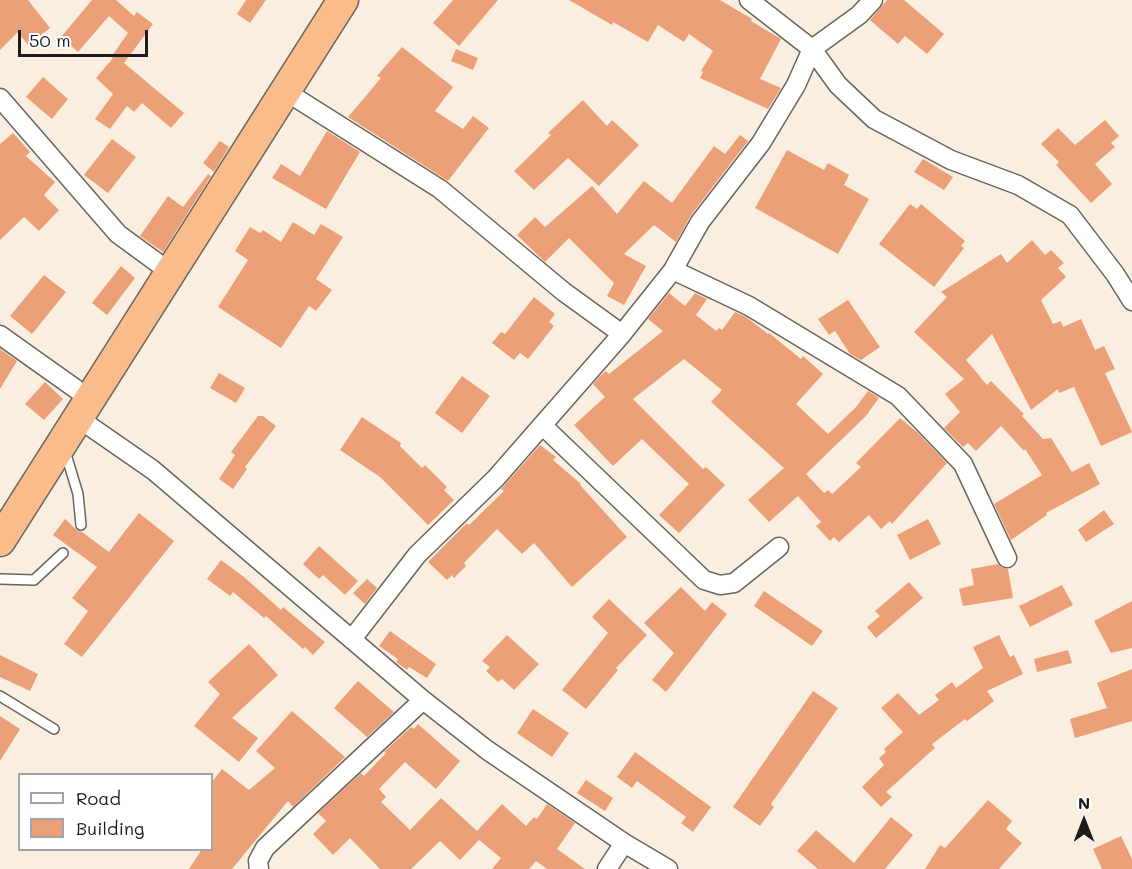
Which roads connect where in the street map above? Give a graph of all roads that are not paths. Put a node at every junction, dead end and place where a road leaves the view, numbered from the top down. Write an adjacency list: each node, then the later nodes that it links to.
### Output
1 (749, 0): 4 (street)
2 (873, 0): 4 (street)
3 (336, 3): 5 (highway)
4 (812, 49): 7 (street); 9 (street)
5 (285, 91): 8 (highway); 10 (street)
6 (0, 98): 8 (street)
7 (673, 270): 10 (street); 19 (street)
8 (170, 273): 12 (highway)
9 (1132, 301)
10 (622, 333): 13 (street)
11 (0, 335): 12 (street)
12 (84, 409): 14 (highway); 21 (street)
13 (542, 425): 17 (street); 21 (street)
14 (62, 443): 15 (lane); 16 (highway)
15 (81, 525)
16 (0, 541)
17 (779, 547)
18 (63, 553): 20 (lane)
19 (1007, 558)
20 (0, 579)
21 (351, 639): 23 (street)
22 (0, 696): 24 (lane)
23 (423, 700): 25 (street); 26 (street)
24 (54, 729)
25 (624, 843): 27 (street); 28 (street)
26 (258, 869)
27 (607, 869)
28 (668, 869)

